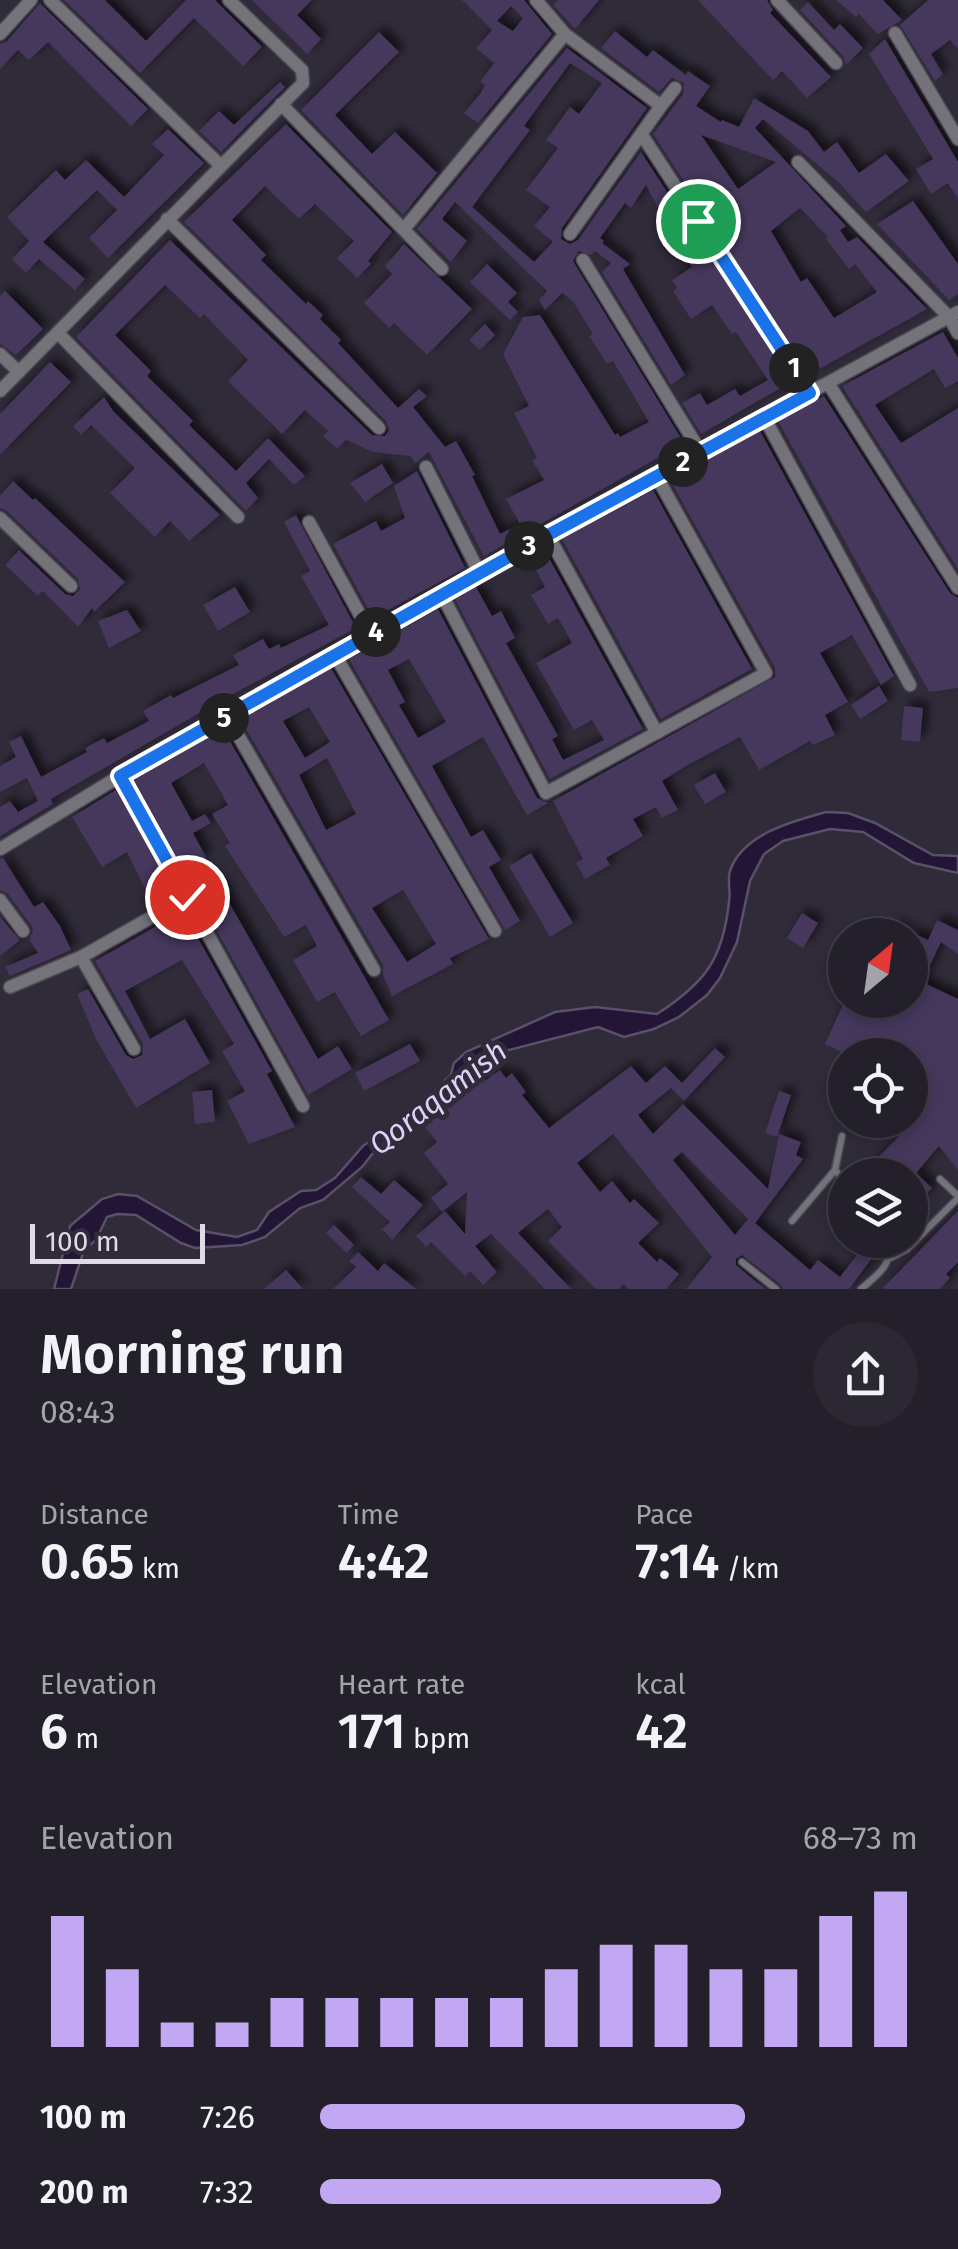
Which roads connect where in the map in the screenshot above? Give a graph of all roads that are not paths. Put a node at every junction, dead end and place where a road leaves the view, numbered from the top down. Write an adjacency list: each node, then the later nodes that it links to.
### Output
1 (31, 0): 9 (street)
2 (50, 0): 18 (street)
3 (229, 0): 13 (street)
4 (536, 0): 10 (street)
5 (777, 0): 7 (street)
6 (802, 0): 7 (street)
7 (789, 13): 11 (street)
8 (895, 33): 16 (street)
9 (0, 34)
10 (565, 34): 14 (street); 20 (street)
11 (836, 64)
12 (675, 88): 14 (street)
13 (281, 104): 18 (street); 20 (street)
14 (661, 106): 15 (street)
15 (642, 135): 21 (street); 31 (street)
16 (958, 139)
17 (798, 162): 24 (street)
18 (220, 165): 19 (street)
19 (168, 219): 26 (street); 33 (street)
20 (404, 229): 23 (street)
21 (570, 234)
22 (583, 260): 34 (street)
23 (442, 270)
24 (954, 315): 25 (street); 29 (street)
25 (958, 333)
26 (58, 334): 28 (street); 37 (street)
27 (0, 354): 28 (street)
28 (19, 372): 30 (street)
29 (828, 383): 31 (street); 43 (street)
30 (0, 391)
31 (810, 393): 32 (street)
32 (764, 417): 34 (street); 47 (street)
33 (379, 428)
34 (700, 452): 36 (street)
35 (426, 467): 41 (street)
36 (656, 477): 40 (street); 49 (street)
37 (238, 517)
38 (0, 518): 42 (street)
39 (309, 522): 45 (street)
40 (548, 535): 41 (street); 49 (street)
41 (480, 574): 44 (street)
42 (72, 586)
43 (958, 588)
44 (442, 595): 45 (street); 49 (street)
45 (370, 635): 46 (street)
46 (336, 655): 48 (street); 55 (street)
47 (910, 685)
48 (227, 716): 50 (street); 57 (street)
49 (657, 733)
50 (120, 776): 51 (street); 52 (street)
51 (0, 849)
52 (187, 897): 56 (street); 60 (street)
53 (0, 900): 54 (street)
54 (22, 930)
55 (495, 931)
56 (81, 957): 58 (street); 59 (street)
57 (374, 970)
58 (10, 987)
59 (134, 1050)
60 (303, 1106)
61 (828, 1178): 64 (lane)
62 (940, 1179): 63 (lane)
63 (958, 1197): 65 (lane)
64 (792, 1221)
65 (928, 1227)
66 (890, 1258): 69 (lane)
67 (742, 1262): 68 (lane)
68 (776, 1289)
69 (861, 1289)

